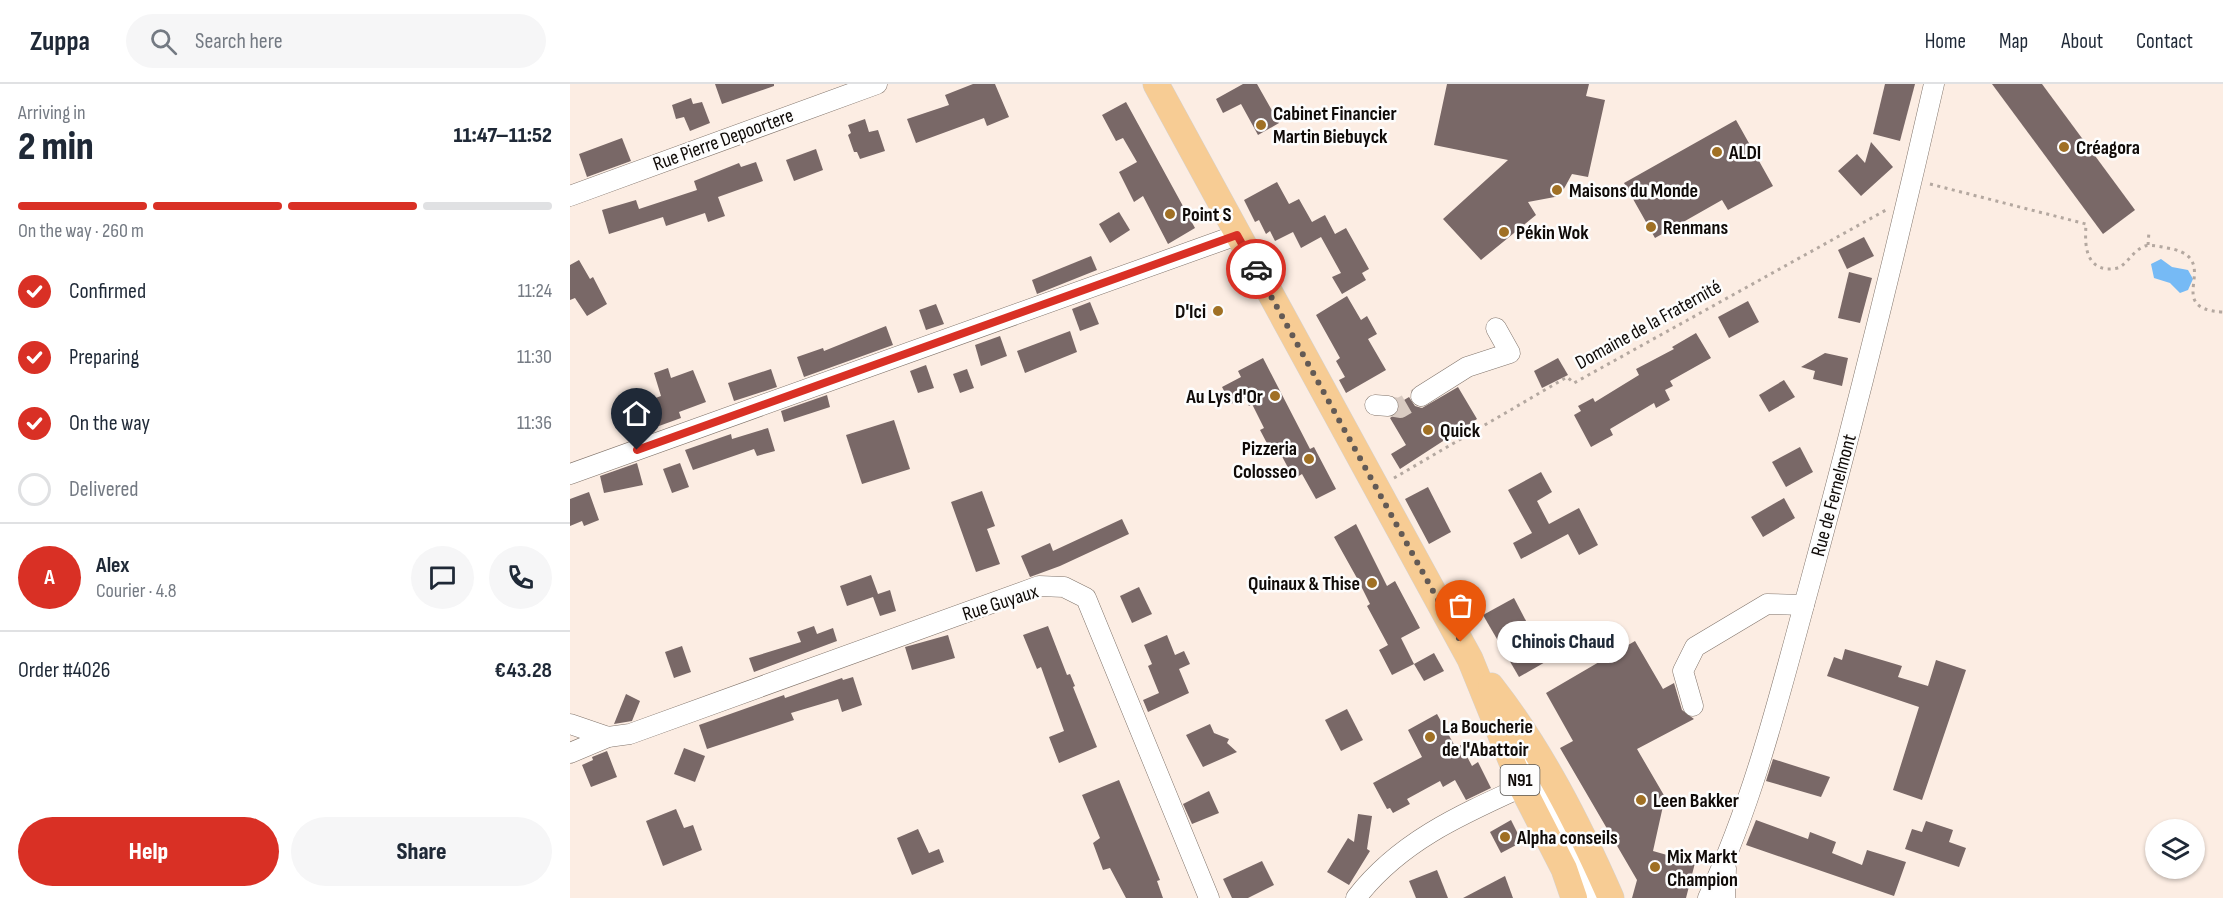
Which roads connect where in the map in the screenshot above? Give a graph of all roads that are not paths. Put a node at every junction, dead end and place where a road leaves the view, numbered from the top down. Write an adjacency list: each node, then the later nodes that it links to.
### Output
1 (877, 84): 4 (street, Rue Pierre Depoortere)
2 (1156, 84): 5 (main road, N91)
3 (1934, 84): 9 (street, Rue de Fernelmont)
4 (570, 196)
5 (1237, 235): 8 (street); 10 (main road, N91)
6 (1496, 328): 7 (street)
7 (1421, 396)
8 (570, 474)
9 (1804, 605): 11 (street); 16 (street, Rue de Fernelmont)
10 (1470, 659): 15 (main road, N91); 20 (street); 21 (street); 22 (main road, N91)
11 (1693, 706)
12 (570, 724): 13 (street)
13 (608, 737): 14 (street, Rue Guyaux); 17 (street, Rue Guyaux)
14 (570, 753)
15 (1522, 787): 18 (street); 19 (main road, N91)
16 (1727, 859): 23 (street, Rue de Fernelmont); 24 (street)
17 (1209, 898)
18 (1356, 898)
19 (1574, 898)
20 (1581, 898)
21 (1588, 898)
22 (1611, 898)
23 (1708, 898)
24 (1725, 898)

